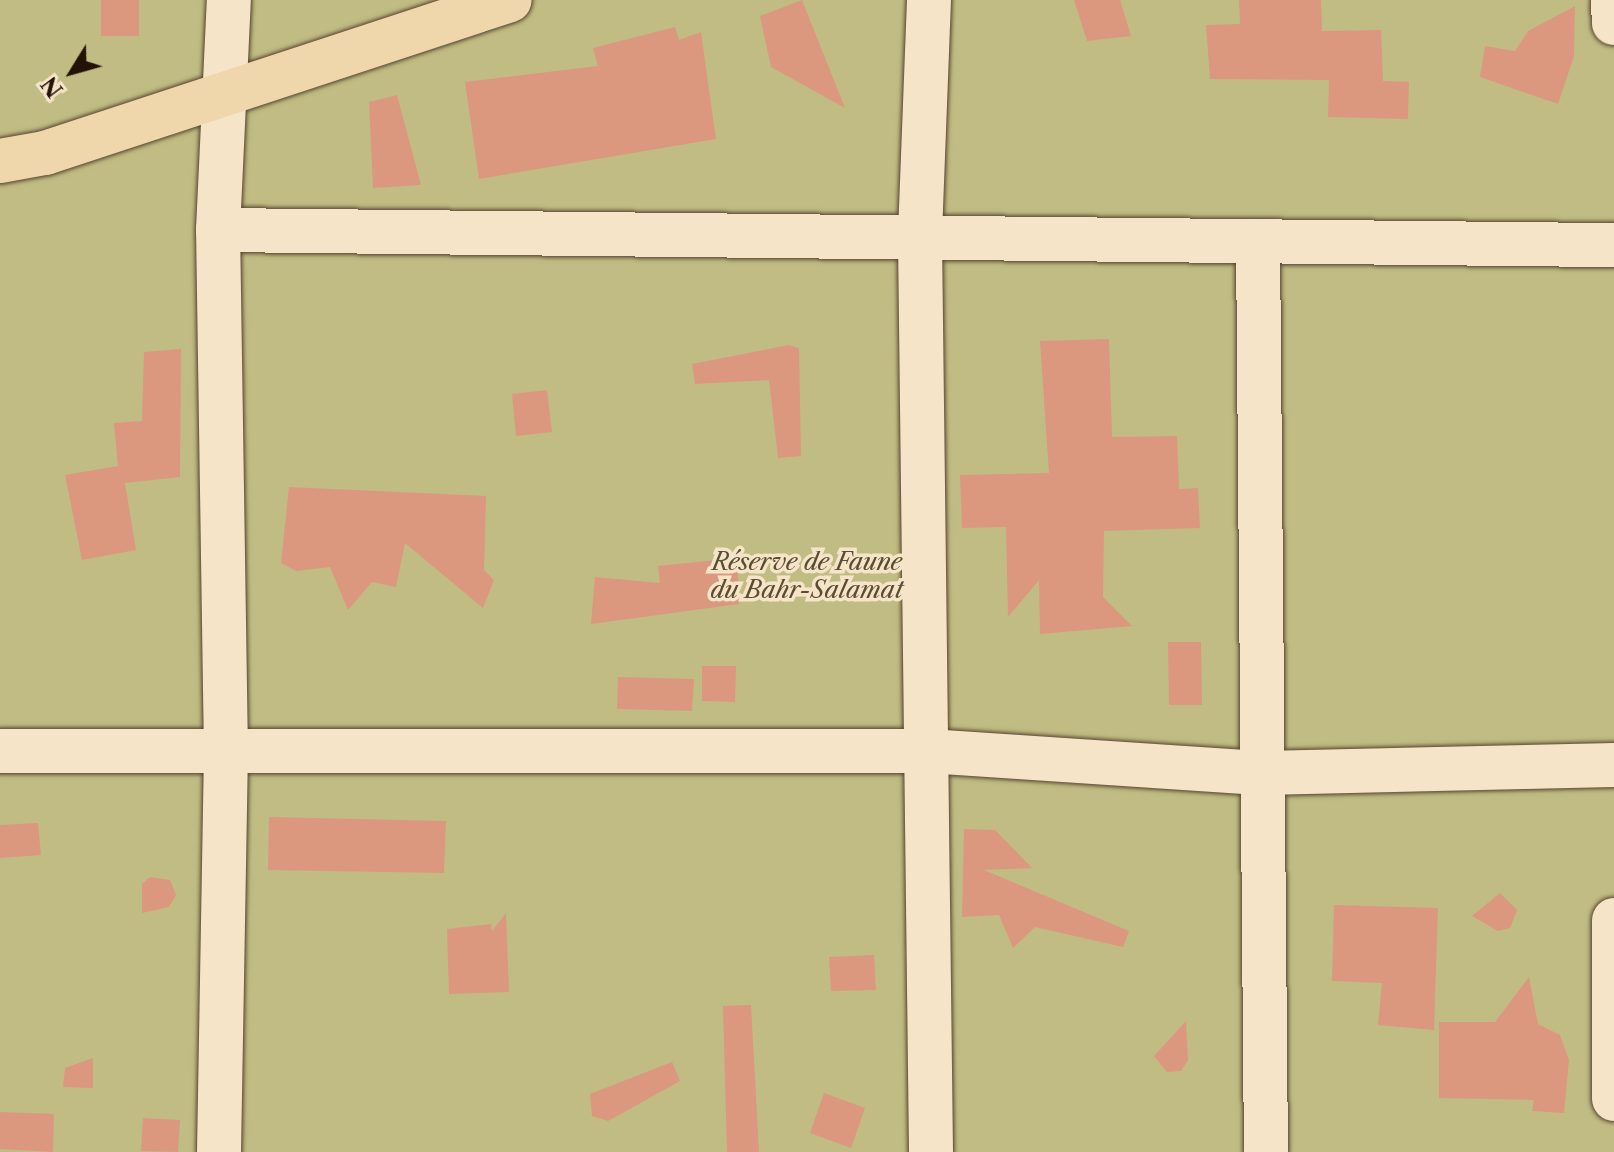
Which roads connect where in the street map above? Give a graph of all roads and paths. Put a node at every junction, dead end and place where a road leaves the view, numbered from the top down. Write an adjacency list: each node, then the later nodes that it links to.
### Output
1 (229, 0): 6 (street)
2 (509, 0): 6 (main road)
3 (929, 0): 9 (street)
4 (1613, 0): 5 (street)
5 (1614, 23)
6 (228, 88): 7 (main road); 8 (street)
7 (0, 161)
8 (218, 230): 9 (street); 14 (street)
9 (920, 239): 10 (street); 13 (street)
10 (1258, 241): 11 (street); 16 (street)
11 (1614, 245)
12 (0, 751): 14 (street)
13 (928, 751): 14 (street); 16 (street); 20 (street)
14 (226, 754): 19 (street)
15 (1614, 765): 16 (street)
16 (1263, 773): 21 (street)
17 (1614, 920): 18 (street)
18 (1614, 1099)
19 (219, 1152)
20 (931, 1152)
21 (1266, 1152)

